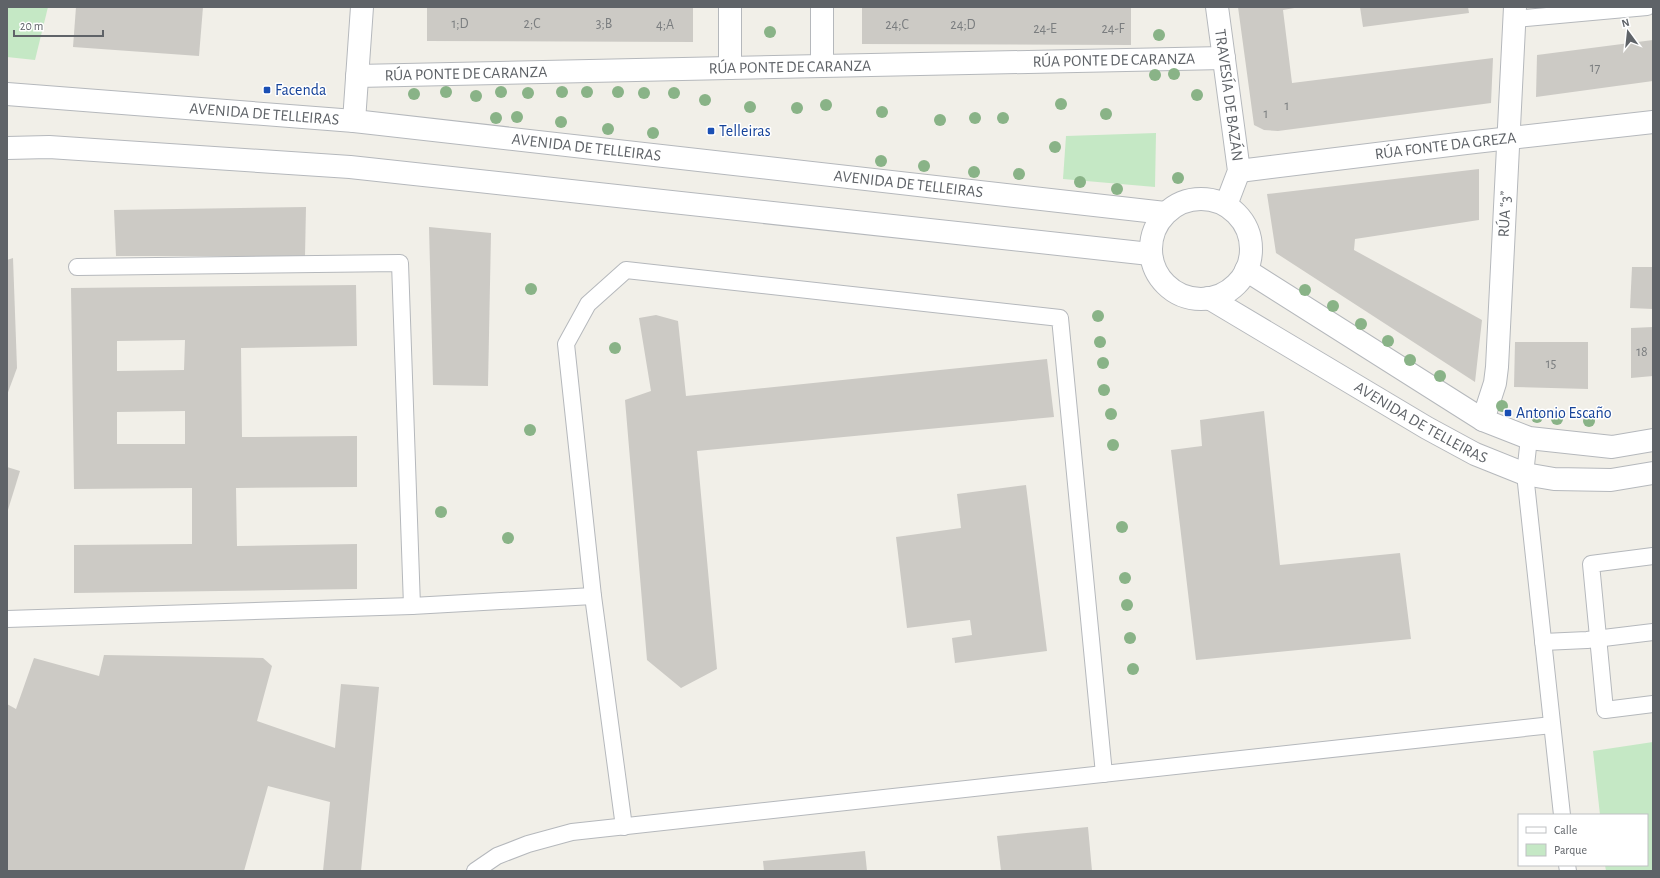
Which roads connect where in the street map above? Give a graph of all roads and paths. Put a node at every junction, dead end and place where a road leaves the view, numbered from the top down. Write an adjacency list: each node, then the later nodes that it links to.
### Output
1 (362, 7): 10 (street)
2 (730, 7): 9 (street)
3 (822, 7): 8 (street)
4 (1217, 7): 7 (street, TRAVESÍA DE BAZÁN)
5 (1647, 7): 6 (lane)
6 (1514, 13): 14 (street, RÚA “3”)
7 (1224, 58): 8 (street, RÚA PONTE DE CARANZA); 16 (street, TRAVESÍA DE BAZÁN)
8 (822, 66): 9 (street, RÚA PONTE DE CARANZA)
9 (730, 68): 10 (street, RÚA PONTE DE CARANZA)
10 (357, 76): 12 (street)
11 (7, 94): 12 (street, AVENIDA DE TELLEIRAS)
12 (354, 121): 18 (street, AVENIDA DE TELLEIRAS)
13 (1653, 122): 14 (street, RÚA FONTE DA GREZA)
14 (1508, 138): 16 (street, RÚA FONTE DA GREZA); 23 (street, RÚA “3”)
15 (7, 148): 19 (street)
16 (1239, 171): 17 (street, TRAVESÍA DE BAZÁN)
17 (1226, 205): 18 (street); 21 (street)
18 (1165, 213): 19 (street)
19 (1150, 254): 22 (street)
20 (77, 267): 30 (lane)
21 (1246, 270): 22 (street); 23 (street, AVENIDA DE TELLEIRAS)
22 (1209, 298): 27 (street, AVENIDA DE TELLEIRAS)
23 (1483, 420): 24 (street, AVENIDA DE TELLEIRAS)
24 (1529, 438): 25 (street, AVENIDA DE TELLEIRAS); 27 (lane)
25 (1653, 440)
26 (1653, 473): 27 (street, AVENIDA DE TELLEIRAS)
27 (1525, 474): 34 (lane)
28 (1653, 556): 33 (lane)
29 (593, 596): 30 (lane); 37 (lane); 39 (lane)
30 (412, 606): 31 (lane)
31 (7, 619)
32 (1653, 632): 33 (lane)
33 (1599, 639): 34 (lane); 35 (lane)
34 (1543, 642): 36 (lane)
35 (1653, 704)
36 (1552, 725): 37 (lane); 38 (lane)
37 (1104, 774): 39 (lane)
38 (1562, 814)
39 (624, 827): 40 (lane)
40 (475, 871)

